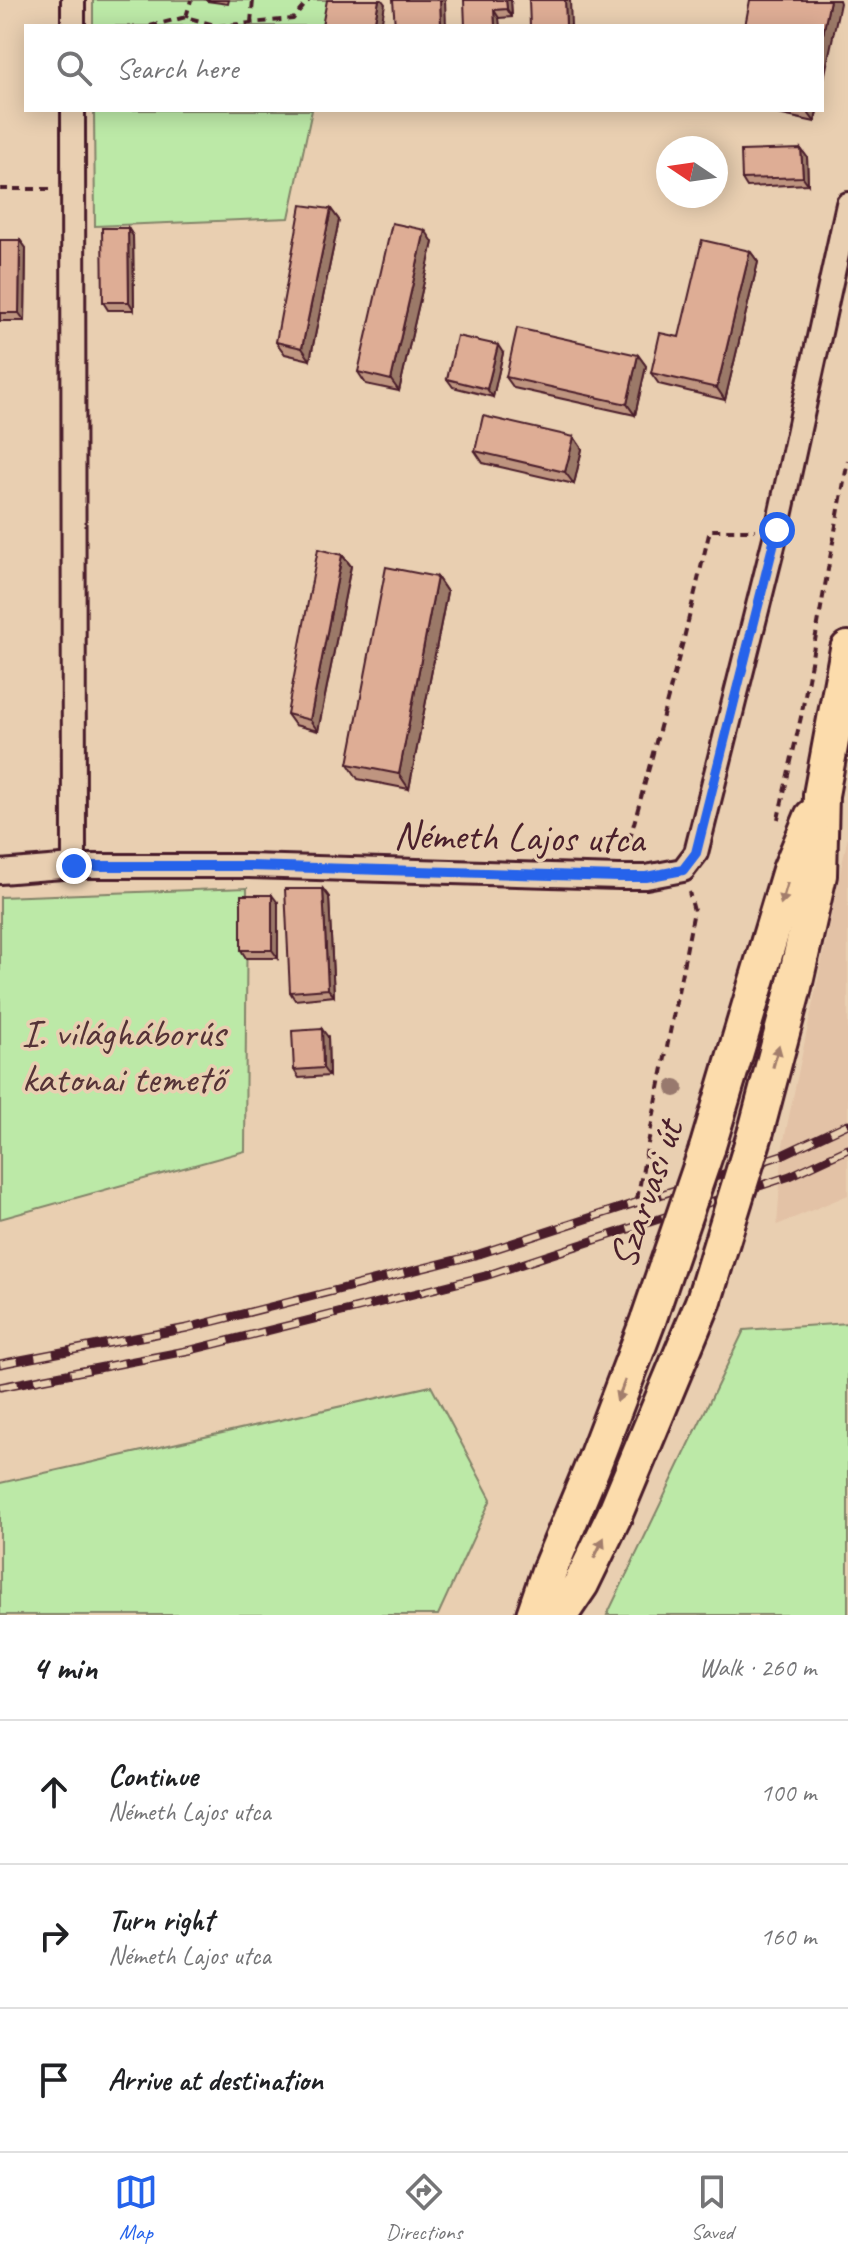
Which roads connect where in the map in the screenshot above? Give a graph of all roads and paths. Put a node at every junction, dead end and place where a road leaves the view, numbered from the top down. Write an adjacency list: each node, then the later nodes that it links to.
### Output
1 (73, 0): 7 (street)
2 (191, 0): 5 (path)
3 (253, 0): 6 (path)
4 (309, 0): 6 (path)
5 (186, 17): 8 (path); 9 (path)
6 (251, 23): 10 (path)
7 (73, 24)
8 (158, 24)
9 (211, 24)
10 (240, 24)
11 (73, 112): 13 (street)
12 (0, 189): 13 (path)
13 (73, 189): 20 (street)
14 (848, 204): 16 (street, Németh Lajos utca)
15 (848, 460): 19 (path)
16 (777, 530): 21 (street, Németh Lajos utca); 23 (path)
17 (848, 649): 18 (main road, Szarvasi út)
18 (821, 795): 25 (main road, Szarvasi út, one-way to 25, bridge); 26 (main road, Szarvasi út, one-way to 18, bridge)
19 (777, 821)
20 (74, 866): 22 (street, Németh Lajos utca); 23 (street, Németh Lajos utca)
21 (683, 870): 23 (street, Németh Lajos utca); 24 (path)
22 (0, 872)
23 (619, 877)
24 (637, 1199)
25 (534, 1615)
26 (560, 1615)

